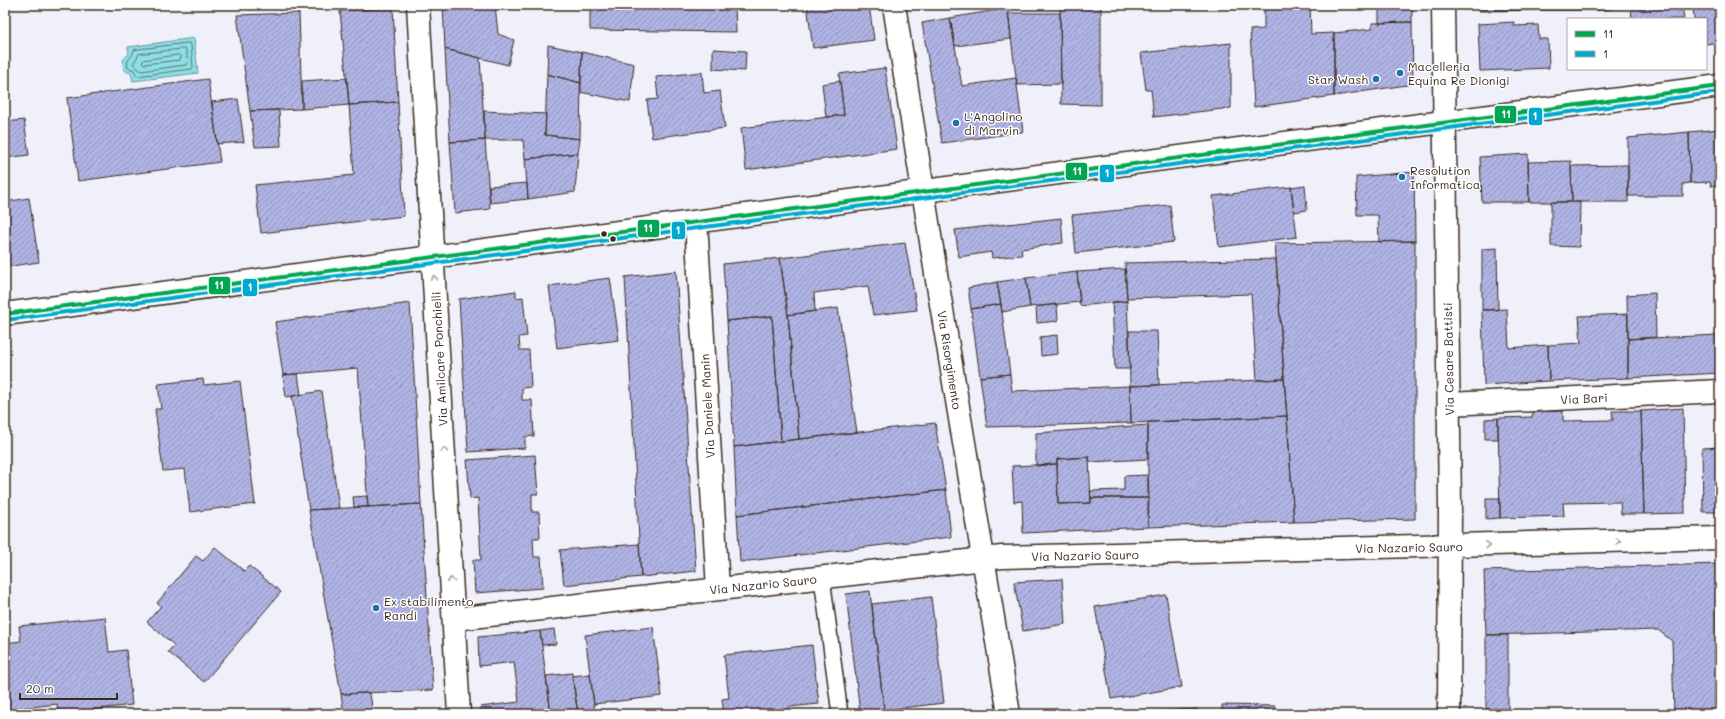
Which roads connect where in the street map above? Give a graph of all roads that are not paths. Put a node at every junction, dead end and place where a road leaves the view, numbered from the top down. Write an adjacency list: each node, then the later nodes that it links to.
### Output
1 (418, 5): 8 (street, Via Amilcare Ponchielli)
2 (894, 5): 6 (street, Via Risorgimento)
3 (1443, 5): 5 (street, Via Cesare Battisti)
4 (1720, 86): 5 (street)
5 (1444, 123): 6 (street); 11 (street, Via Cesare Battisti)
6 (923, 192): 7 (street); 14 (street, Via Risorgimento)
7 (696, 222): 8 (street); 16 (street, Via Daniele Manin)
8 (433, 256): 9 (street); 17 (street, Via Amilcare Ponchielli, one-way to 8)
9 (5, 314)
10 (1720, 391): 11 (street, Via Bari)
11 (1448, 404): 13 (street, Via Cesare Battisti)
12 (1720, 538): 13 (street, Via Nazario Sauro, one-way to 12)
13 (1449, 546): 14 (street, Via Nazario Sauro); 21 (street, Via Cesare Battisti)
14 (983, 559): 15 (street, Via Nazario Sauro); 20 (street, Via Risorgimento)
15 (822, 578): 16 (street, Via Nazario Sauro); 19 (lane)
16 (718, 589): 17 (street, Via Nazario Sauro)
17 (454, 619): 18 (street, Via Amilcare Ponchielli)
18 (459, 714)
19 (840, 714)
20 (1008, 714)
21 (1449, 714)

